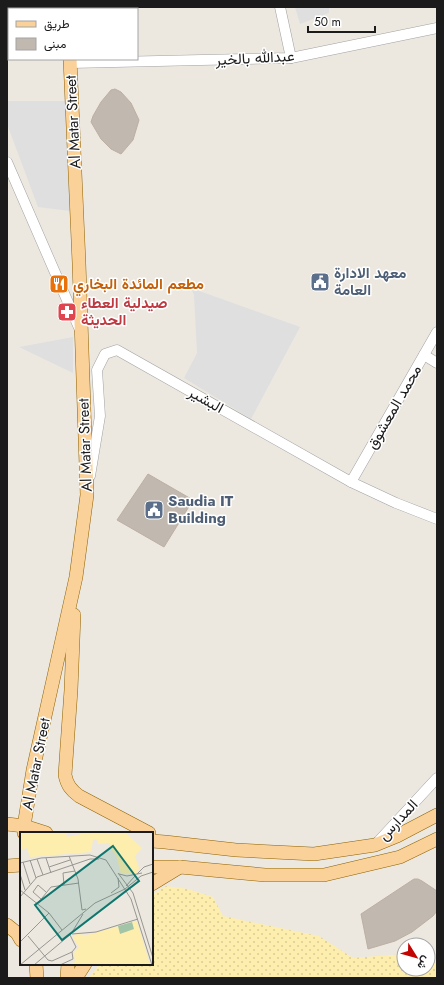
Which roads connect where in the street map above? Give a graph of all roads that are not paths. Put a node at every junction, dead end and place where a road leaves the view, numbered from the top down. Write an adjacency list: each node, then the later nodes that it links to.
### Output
1 (280, 7): 3 (street)
2 (437, 28): 3 (street, عبدالله بالخير)
3 (292, 58): 4 (street, عبدالله بالخير)
4 (70, 61): 7 (main road, Al Matar Street)
5 (7, 162): 7 (street)
6 (437, 332): 8 (street, محمد المعشوق)
7 (81, 334): 11 (main road, Al Matar Street)
8 (424, 355): 9 (street); 10 (street, محمد المعشوق)
9 (437, 363)
10 (351, 482): 11 (street, البشير); 12 (street, البشير)
11 (87, 495): 13 (main road, Al Matar Street)
12 (437, 518)
13 (76, 577): 17 (main road, Al Matar Street); 19 (main road)
14 (437, 778): 24 (street, المدارس)
15 (437, 815): 24 (main road)
16 (7, 824): 17 (main road)
17 (25, 831): 18 (main road)
18 (36, 832)
19 (147, 832)
20 (153, 836): 23 (main road)
21 (437, 839): 28 (main road)
22 (153, 841): 23 (main road)
23 (165, 842): 24 (main road)
24 (375, 845)
25 (20, 865): 26 (main road)
26 (7, 866)
27 (153, 867): 28 (main road)
28 (180, 867): 29 (main road)
29 (153, 883)
30 (7, 925): 31 (main road)
31 (20, 938)
32 (36, 965): 35 (main road)
33 (68, 965): 36 (main road)
34 (84, 965): 37 (main road)
35 (37, 978)
36 (67, 978)
37 (76, 978)

